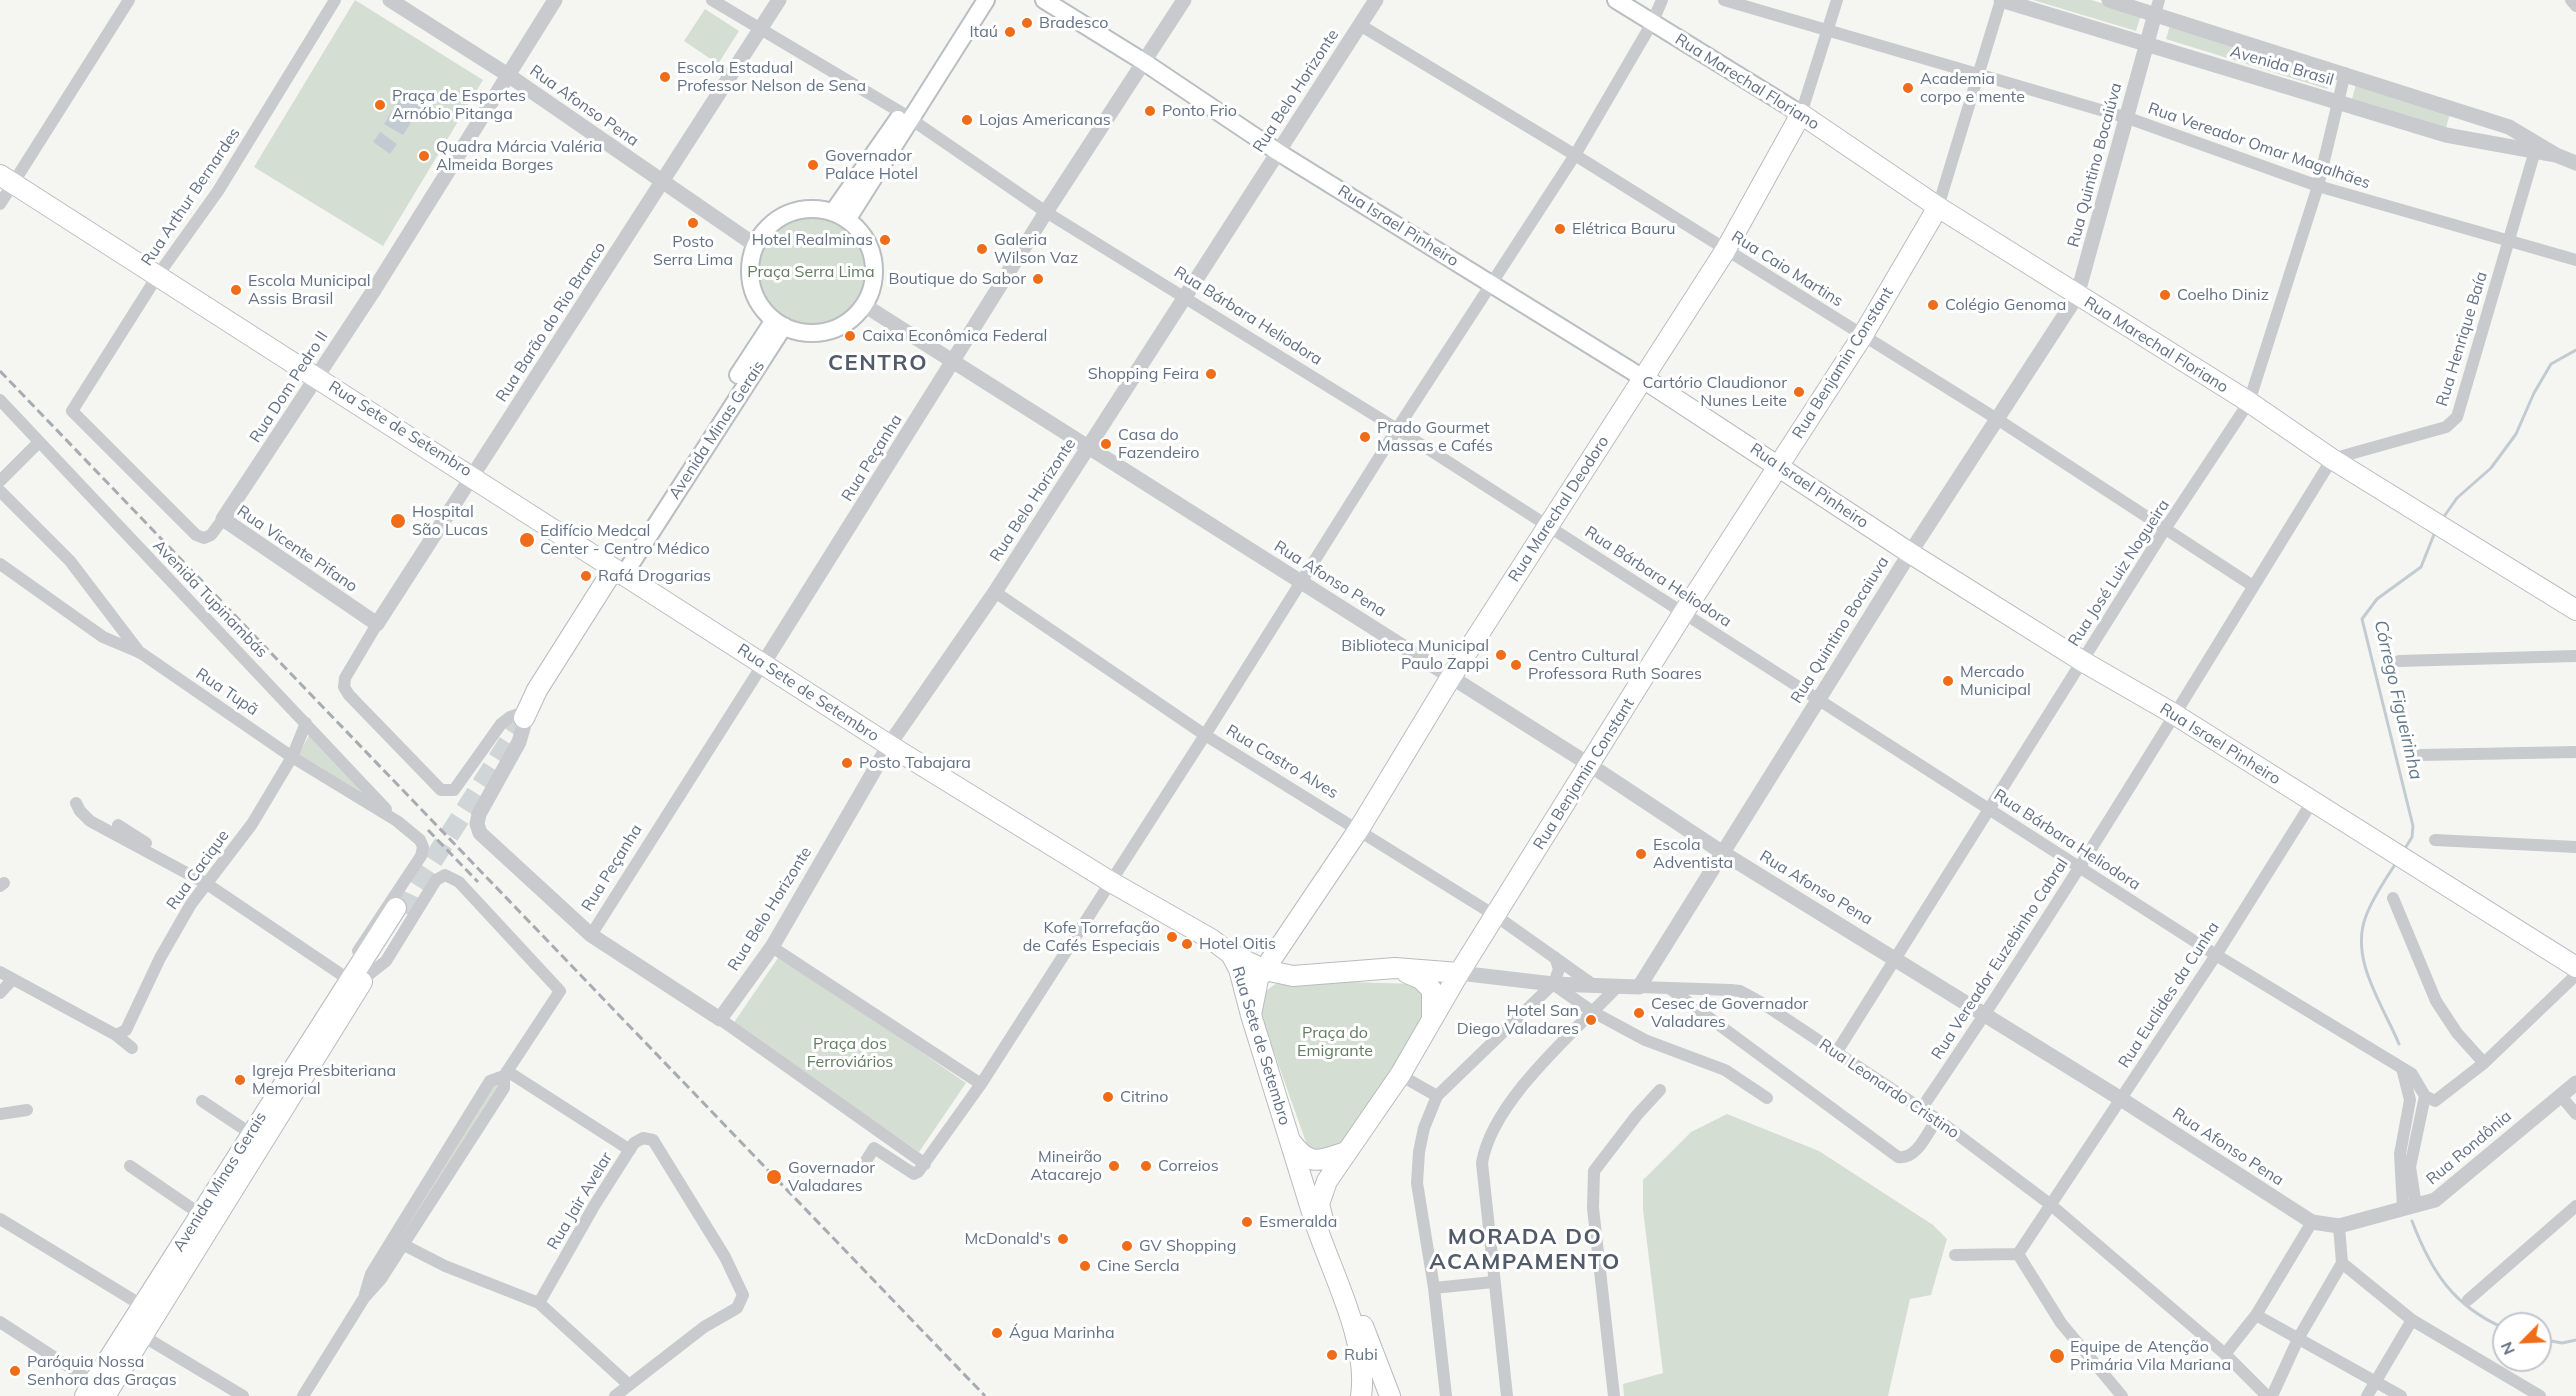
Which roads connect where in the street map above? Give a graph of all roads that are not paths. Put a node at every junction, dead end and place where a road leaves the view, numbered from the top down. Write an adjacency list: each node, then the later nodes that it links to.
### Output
1 (129, 0): 40 (street)
2 (335, 0): 51 (street, Rua Arthur Bernardes)
3 (390, 0): 28 (street, Rua Afonso Pena)
4 (555, 0): 28 (street, Rua Dom Pedro II)
5 (712, 0): 23 (street, Rua Bárbara Heliodora)
6 (779, 0): 23 (street, Rua Barão do Rio Branco)
7 (975, 0): 33 (main road)
8 (986, 0): 33 (main road)
9 (1044, 0): 26 (main road, Rua Israel Pinheiro)
10 (1184, 0): 26 (street, Rua Peçanha)
11 (1376, 0): 22 (street, Rua Belo Horizonte)
12 (1616, 0): 21 (main road, Rua Marechal Floriano)
13 (1662, 0): 21 (street)
14 (1724, 0): 24 (street, Rua Vereador Omar Magalhães)
15 (1837, 0): 24 (street, Rua Marechal Deodoro)
16 (2001, 0): 25 (street, Avenida Brasil); 29 (street, Rua Benjamin Constant)
17 (2109, 0): 20 (street)
18 (2571, 0): 19 (street)
19 (2576, 6)
20 (2157, 7): 25 (street, Rua Quintino Bocaiúva); 27 (street)
21 (1652, 23): 32 (main road, Rua Marechal Floriano); 38 (street)
22 (1360, 25): 37 (street, Rua Belo Horizonte); 38 (street, Rua Caio Martins)
23 (760, 30): 33 (street, Rua Bárbara Heliodora); 41 (street, Rua Barão do Rio Branco)
24 (1827, 31): 29 (street, Rua Vereador Omar Magalhães); 32 (street, Rua Marechal Deodoro)
25 (2146, 45): 30 (street, Avenida Brasil); 34 (street, Rua Quintino Bocaiúva)
26 (1144, 62): 37 (main road, Rua Israel Pinheiro); 45 (street, Rua Peçanha)
27 (2345, 73): 30 (street, Rua José Luiz Nogueira); 31 (street)
28 (508, 75): 41 (street, Rua Afonso Pena); 59 (street, Rua Dom Pedro II)
29 (1978, 76): 34 (street, Rua Vereador Omar Magalhães); 44 (street, Rua Benjamin Constant)
30 (2339, 101): 35 (street, Avenida Brasil); 42 (street, Rua José Luiz Nogueira)
31 (2449, 109): 35 (street); 36 (street)
32 (1801, 114): 44 (main road, Rua Marechal Floriano); 49 (main road, Rua Marechal Deodoro)
33 (907, 116): 45 (street, Rua Bárbara Heliodora); 46 (main road)
34 (2128, 118): 42 (street, Rua Vereador Omar Magalhães); 54 (street, Rua Quintino Bocaiúva)
35 (2446, 135): 36 (street, Avenida Brasil)
36 (2536, 147): 39 (street, Avenida Brasil); 47 (street, Rua Henrique Baía)
37 (1278, 152): 52 (main road, Rua Israel Pinheiro); 53 (street, Rua Belo Horizonte)
38 (1575, 155): 49 (street, Rua Caio Martins); 52 (street)
39 (2576, 163)
40 (7, 179): 43 (street); 51 (main road, Rua Sete de Setembro)
41 (663, 182): 48 (street, Rua Afonso Pena); 70 (street, Rua Barão do Rio Branco)
42 (2318, 186): 47 (street, Rua Vereador Omar Magalhães); 62 (street, Rua José Luiz Nogueira)
43 (0, 204)
44 (1938, 207): 54 (main road, Rua Marechal Floriano); 57 (main road, Rua Benjamin Constant)
45 (1046, 212): 53 (street, Rua Bárbara Heliodora); 58 (street, Rua Peçanha)
46 (840, 216): 48 (main road); 55 (main road)
47 (2510, 240): 50 (street, Rua Vereador Omar Magalhães); 68 (street, Rua Henrique Baía)
48 (755, 245): 56 (main road)
49 (1725, 251): 57 (street, Rua Caio Martins); 60 (main road, Rua Marechal Deodoro)
50 (2576, 260)
51 (158, 275): 59 (main road, Rua Sete de Setembro); 63 (street, Rua Arthur Bernardes)
52 (1490, 282): 60 (main road, Rua Israel Pinheiro); 65 (street)
53 (1186, 296): 65 (street, Rua Bárbara Heliodora); 67 (street, Rua Belo Horizonte)
54 (2077, 296): 62 (main road, Rua Marechal Floriano); 64 (street, Rua Quintino Bocaiuva)
55 (864, 305): 56 (main road); 58 (street, Rua Afonso Pena)
56 (779, 323): 78 (main road, Avenida Minas Gerais)
57 (1863, 335): 64 (street, Rua Caio Martins); 69 (main road, Rua Benjamin Constant)
58 (953, 364): 67 (street, Rua Afonso Pena); 89 (street, Rua Peçanha)
59 (317, 377): 70 (main road, Rua Sete de Setembro); 73 (street, Rua Dom Pedro II)
60 (1643, 378): 69 (main road, Rua Israel Pinheiro); 74 (main road, Rua Marechal Deodoro)
61 (0, 400): 66 (street, Avenida Tupinambás)
62 (2249, 402): 68 (main road, Rua Marechal Floriano); 75 (street, Rua José Luiz Nogueira)
63 (72, 411): 73 (street, Rua Vicente Pifano)
64 (1997, 419): 75 (street, Rua Caio Martins); 76 (street, Rua Quintino Bocaiuva)
65 (1396, 429): 74 (street, Rua Bárbara Heliodora); 79 (street)
66 (38, 443): 71 (street); 94 (street, Avenida Tupinambás)
67 (1088, 448): 79 (street, Rua Afonso Pena); 81 (street, Rua Belo Horizonte)
68 (2332, 459): 80 (street, Rua Vereador Euzebinho Cabral); 82 (main road, Rua Marechal Floriano)
69 (1779, 465): 76 (main road, Rua Israel Pinheiro); 83 (main road, Rua Benjamin Constant)
70 (473, 476): 78 (main road, Rua Sete de Setembro); 84 (street, Rua Barão do Rio Branco)
71 (0, 481)
72 (0, 492): 85 (street)
73 (223, 519): 84 (street, Rua Vicente Pifano)
74 (1548, 526): 83 (street, Rua Bárbara Heliodora); 90 (main road, Rua Marechal Deodoro)
75 (2165, 529): 80 (street, Rua Caio Martins); 87 (street, Rua José Luiz Nogueira)
76 (1910, 553): 87 (main road, Rua Israel Pinheiro); 91 (street, Rua Quintino Bocaiuva)
77 (0, 564): 85 (street, Rua Tupã)
78 (618, 573): 89 (main road, Rua Sete de Setembro); 93 (main road, Avenida Minas Gerais)
79 (1302, 583): 90 (street, Rua Afonso Pena); 95 (street)
80 (2253, 586): 92 (street, Rua Vereador Euzebinho Cabral)
81 (996, 592): 95 (street, Rua Castro Alves); 96 (street, Rua Belo Horizonte)
82 (2576, 609)
83 (1684, 612): 91 (street, Rua Bárbara Heliodora); 100 (main road, Rua Benjamin Constant)
84 (376, 624): 93 (street, Rua Barão do Rio Branco)
85 (141, 654): 99 (street, Rua Tupã)
86 (2576, 656): 88 (street)
87 (2082, 661): 92 (main road, Rua Israel Pinheiro); 103 (street, Rua José Luiz Nogueira)
88 (2399, 661)
89 (763, 664): 96 (main road, Rua Sete de Setembro); 118 (street, Rua Peçanha)
90 (1450, 677): 100 (street, Rua Afonso Pena); 106 (main road, Rua Marechal Deodoro)
91 (1818, 700): 103 (street, Rua Bárbara Heliodora); 109 (street, Rua Quintino Bocaiuva)
92 (2174, 714): 101 (main road, Rua Israel Pinheiro); 111 (street, Rua Vereador Euzebinho Cabral)
93 (526, 715): 118 (street, Avenida Minas Gerais)
94 (306, 723): 99 (street, Rua Cacique); 104 (street, Avenida Tupinambás)
95 (1205, 735): 106 (street, Rua Castro Alves); 113 (street)
96 (889, 745): 113 (main road, Rua Sete de Setembro); 119 (street, Rua Belo Horizonte)
97 (2576, 752): 98 (street)
98 (2421, 755)
99 (292, 758): 104 (street, Rua Tupã); 114 (street, Rua Cacique)
100 (1590, 765): 109 (street, Rua Afonso Pena); 117 (main road, Rua Benjamin Constant)
101 (2312, 802): 121 (street, Rua Euclides da Cunha); 124 (main road, Rua Israel Pinheiro)
102 (76, 803): 112 (street)
103 (1989, 808): 111 (street, Rua Bárbara Heliodora); 123 (street, Rua José Luiz Nogueira)
104 (397, 821): 110 (street, Rua Tupã)
105 (118, 825): 112 (street)
106 (1359, 829): 117 (street, Rua Castro Alves); 126 (main road, Rua Marechal Deodoro)
107 (2435, 840): 108 (street)
108 (2576, 847)
109 (1723, 853): 123 (street, Rua Afonso Pena); 135 (street, Rua Quintino Bocaiuva)
110 (421, 856): 130 (street, Avenida Minas Gerais)
111 (2079, 867): 121 (street, Rua Bárbara Heliodora); 140 (street, Rua Vereador Euzebinho Cabral)
112 (195, 877): 114 (street)
113 (1111, 882): 120 (main road, Rua Sete de Setembro); 151 (street)
114 (207, 884): 130 (street); 143 (street, Rua Cacique)
115 (2393, 898): 146 (street)
116 (400, 911): 130 (main road, Avenida Minas Gerais)
117 (1496, 916): 122 (street, Rua Castro Alves); 128 (main road, Rua Benjamin Constant)
118 (591, 935): 141 (street)
119 (772, 947): 141 (street, Rua Belo Horizonte); 151 (street)
120 (1231, 954): 126 (main road); 139 (main road, Rua Sete de Setembro)
121 (2216, 954): 147 (street, Rua Bárbara Heliodora); 157 (street, Rua Euclides da Cunha)
122 (1554, 956): 132 (street); 133 (street, Rua Castro Alves)
123 (1895, 958): 140 (street, Rua Afonso Pena); 145 (street, Rua José Luiz Nogueira)
124 (2576, 967)
125 (1395, 968): 126 (main road, Rua Leonardo Cristino); 128 (main road, Rua Leonardo Cristino); 142 (main road)
126 (1265, 970): 139 (main road)
127 (0, 972): 131 (street)
128 (1460, 974): 132 (street, Rua Leonardo Cristino); 142 (main road, Rua Benjamin Constant)
129 (2576, 975): 146 (street)
130 (356, 976): 148 (street, Avenida Minas Gerais); 164 (main road, Avenida Minas Gerais)
131 (12, 980): 137 (street); 143 (street)
132 (1553, 984): 133 (street, Rua Leonardo Cristino); 138 (street); 153 (street)
133 (1592, 984): 134 (street, Rua Leonardo Cristino)
134 (1618, 986): 135 (street, Rua Leonardo Cristino); 138 (street)
135 (1639, 987): 136 (street, Rua Leonardo Cristino)
136 (1669, 988): 145 (street, Rua Leonardo Cristino); 163 (street)
137 (0, 993)
138 (1593, 1012): 156 (street); 182 (street)
139 (1251, 1015): 165 (main road, Rua Sete de Setembro)
140 (1986, 1015): 157 (street, Rua Afonso Pena); 159 (street, Rua Vereador Euzebinho Cabral)
141 (720, 1019): 169 (street)
142 (1427, 1033): 149 (main road, Rua Benjamin Constant)
143 (116, 1035): 144 (street)
144 (132, 1048)
145 (1836, 1053): 159 (street, Rua Leonardo Cristino)
146 (2484, 1063): 154 (street)
147 (2402, 1068): 154 (street, Rua Bárbara Heliodora); 173 (street)
148 (506, 1073): 166 (street, Rua Jair Avelar); 178 (street); 184 (street)
149 (1400, 1075): 153 (street); 167 (main road, Rua Benjamin Constant)
150 (2576, 1083): 155 (street, Rua Rondônia)
151 (981, 1084): 169 (street)
152 (1660, 1090): 204 (street)
153 (1437, 1096): 183 (street)
154 (2425, 1096): 173 (street)
155 (2561, 1096): 162 (street); 173 (street, Rua Rondônia)
156 (1767, 1098)
157 (2121, 1099): 171 (street, Rua Euclides da Cunha); 176 (street, Rua Afonso Pena)
158 (202, 1101): 164 (street)
159 (1921, 1109): 163 (street, Rua Leonardo Cristino)
160 (27, 1110): 161 (street)
161 (0, 1114)
162 (2576, 1114)
163 (1937, 1119): 171 (street, Rua Leonardo Cristino)
164 (257, 1138): 174 (main road, Avenida Minas Gerais); 191 (main road, Avenida Minas Gerais)
165 (1291, 1142): 167 (main road); 200 (main road, Rua Sete de Setembro)
166 (630, 1150): 186 (street, Rua Jair Avelar); 195 (street)
167 (1346, 1152): 201 (main road, Rua Benjamin Constant)
168 (866, 1161): 169 (street)
169 (925, 1164)
170 (129, 1166): 174 (street)
171 (2051, 1205): 179 (street, Rua Euclides da Cunha); 193 (street, Rua Leonardo Cristino)
172 (2576, 1206): 185 (street)
173 (2409, 1207): 177 (street, Rua Rondônia)
174 (200, 1214): 187 (main road, Avenida Minas Gerais)
175 (0, 1219): 187 (street)
176 (2312, 1222): 177 (street, Rua Afonso Pena); 188 (street)
177 (2339, 1226): 181 (street)
178 (402, 1244): 184 (street); 186 (street)
179 (2018, 1254): 180 (street); 205 (street)
180 (1955, 1255)
181 (2342, 1263): 189 (street); 192 (street)
182 (1493, 1282): 183 (street); 203 (street)
183 (1434, 1288): 202 (street)
184 (364, 1298): 198 (street)
185 (2468, 1300)
186 (539, 1303): 195 (street)
187 (143, 1306): 191 (main road, Avenida Minas Gerais)
188 (2256, 1315): 192 (street); 193 (street)
189 (2412, 1320): 194 (street); 210 (street)
190 (0, 1322): 196 (street)
191 (136, 1332): 196 (main road, Avenida Minas Gerais); 197 (street)
192 (2299, 1337): 194 (street); 207 (street)
193 (2225, 1354): 206 (street, Rua Leonardo Cristino)
194 (2375, 1383): 208 (street); 209 (street)
195 (629, 1385): 199 (street)
196 (95, 1392)
197 (243, 1396)
198 (303, 1396)
199 (615, 1396)
200 (1361, 1396)
201 (1390, 1396)
202 (1446, 1396)
203 (1507, 1396)
204 (1614, 1396)
205 (2122, 1396)
206 (2266, 1396)
207 (2272, 1396)
208 (2367, 1396)
209 (2401, 1396)
210 (2540, 1396)

